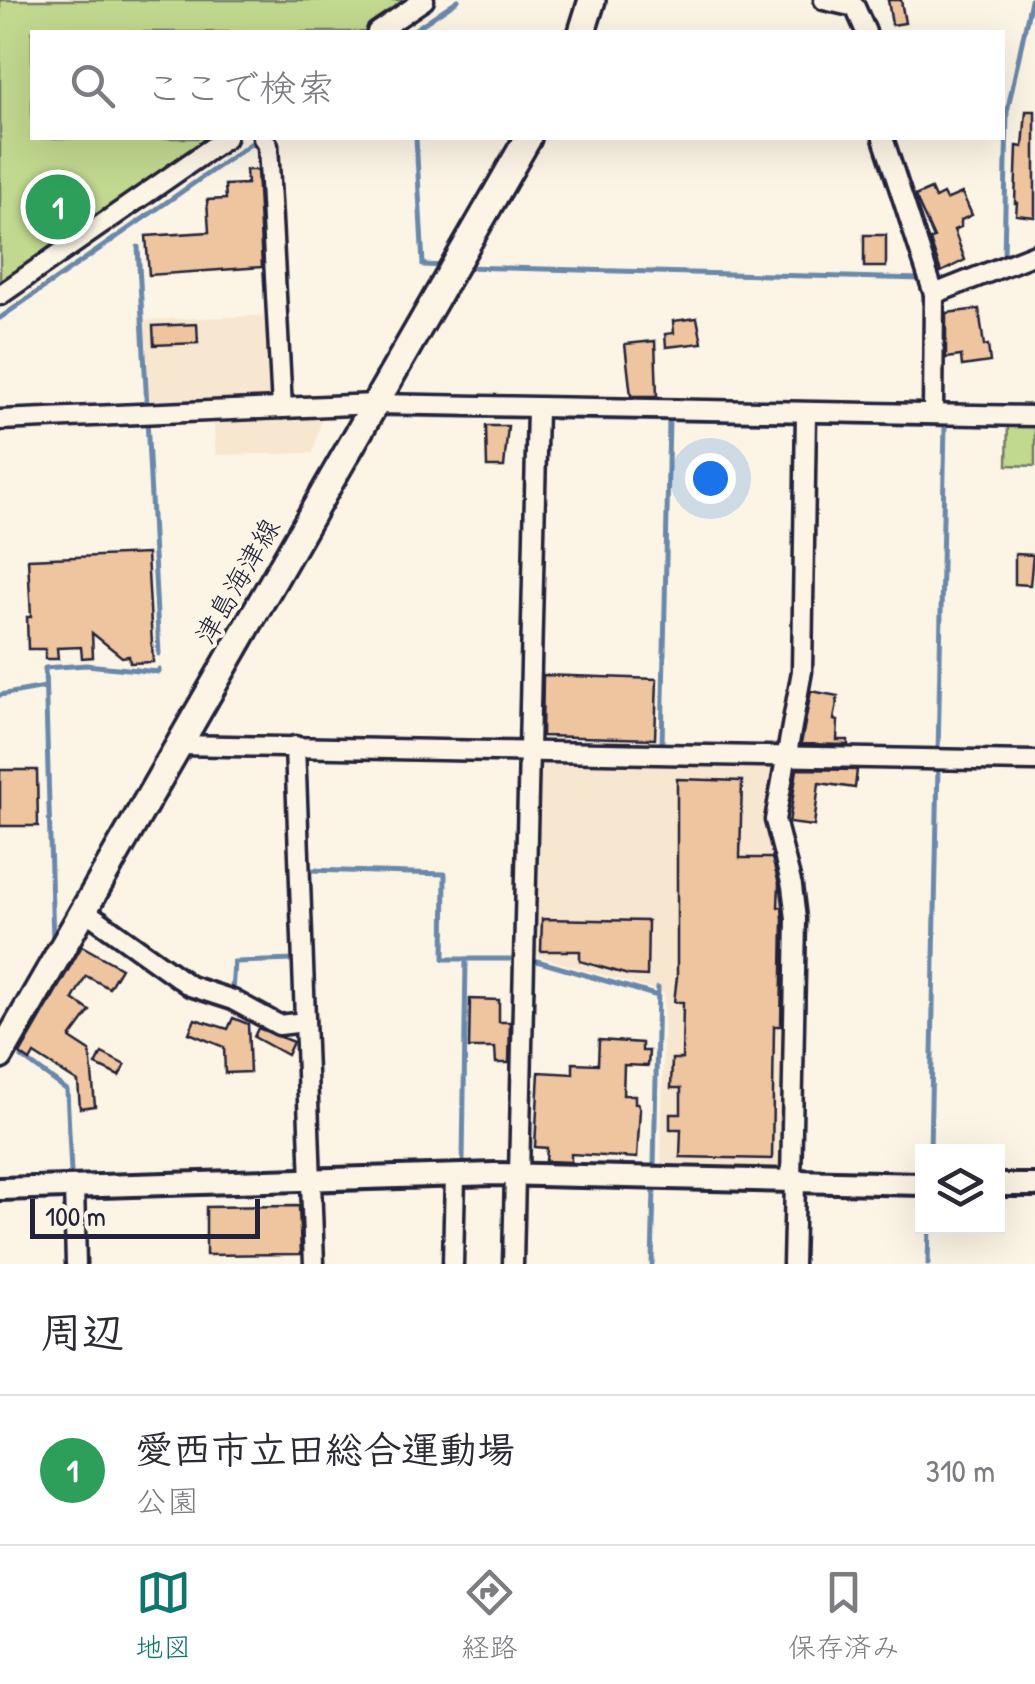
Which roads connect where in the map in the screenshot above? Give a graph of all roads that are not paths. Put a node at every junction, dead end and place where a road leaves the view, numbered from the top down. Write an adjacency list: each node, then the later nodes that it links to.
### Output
1 (424, 0): 4 (street)
2 (592, 0): 5 (main road)
3 (824, 0): 6 (street)
4 (380, 30)
5 (583, 30)
6 (865, 30)
7 (223, 140): 12 (street)
8 (264, 140): 15 (street)
9 (527, 140): 14 (main road, 津島海津線)
10 (884, 140): 13 (street)
11 (1035, 254): 13 (street)
12 (0, 294)
13 (934, 294): 18 (street)
14 (375, 404): 15 (street); 16 (street); 21 (main road, 津島海津線)
15 (282, 408): 20 (street)
16 (537, 409): 17 (street); 23 (street)
17 (806, 413): 18 (street); 24 (street)
18 (933, 414): 19 (street)
19 (1035, 416)
20 (0, 420)
21 (178, 745): 22 (street); 26 (main road, 津島海津線)
22 (295, 746): 23 (street); 27 (street)
23 (529, 750): 24 (street); 29 (street)
24 (784, 757): 25 (street); 32 (street)
25 (1035, 760)
26 (84, 910): 27 (street); 28 (main road, 津島海津線)
27 (305, 1022): 31 (street)
28 (0, 1056)
29 (517, 1174): 30 (street); 32 (street); 42 (street)
30 (454, 1175): 31 (street); 41 (street)
31 (312, 1180): 36 (street); 40 (street)
32 (793, 1182): 33 (street); 43 (street)
33 (915, 1184)
34 (1005, 1184): 35 (street)
35 (1035, 1185)
36 (68, 1187): 37 (street); 38 (street); 39 (street)
37 (0, 1189)
38 (64, 1264)
39 (76, 1264)
40 (314, 1264)
41 (452, 1264)
42 (514, 1264)
43 (793, 1264)

